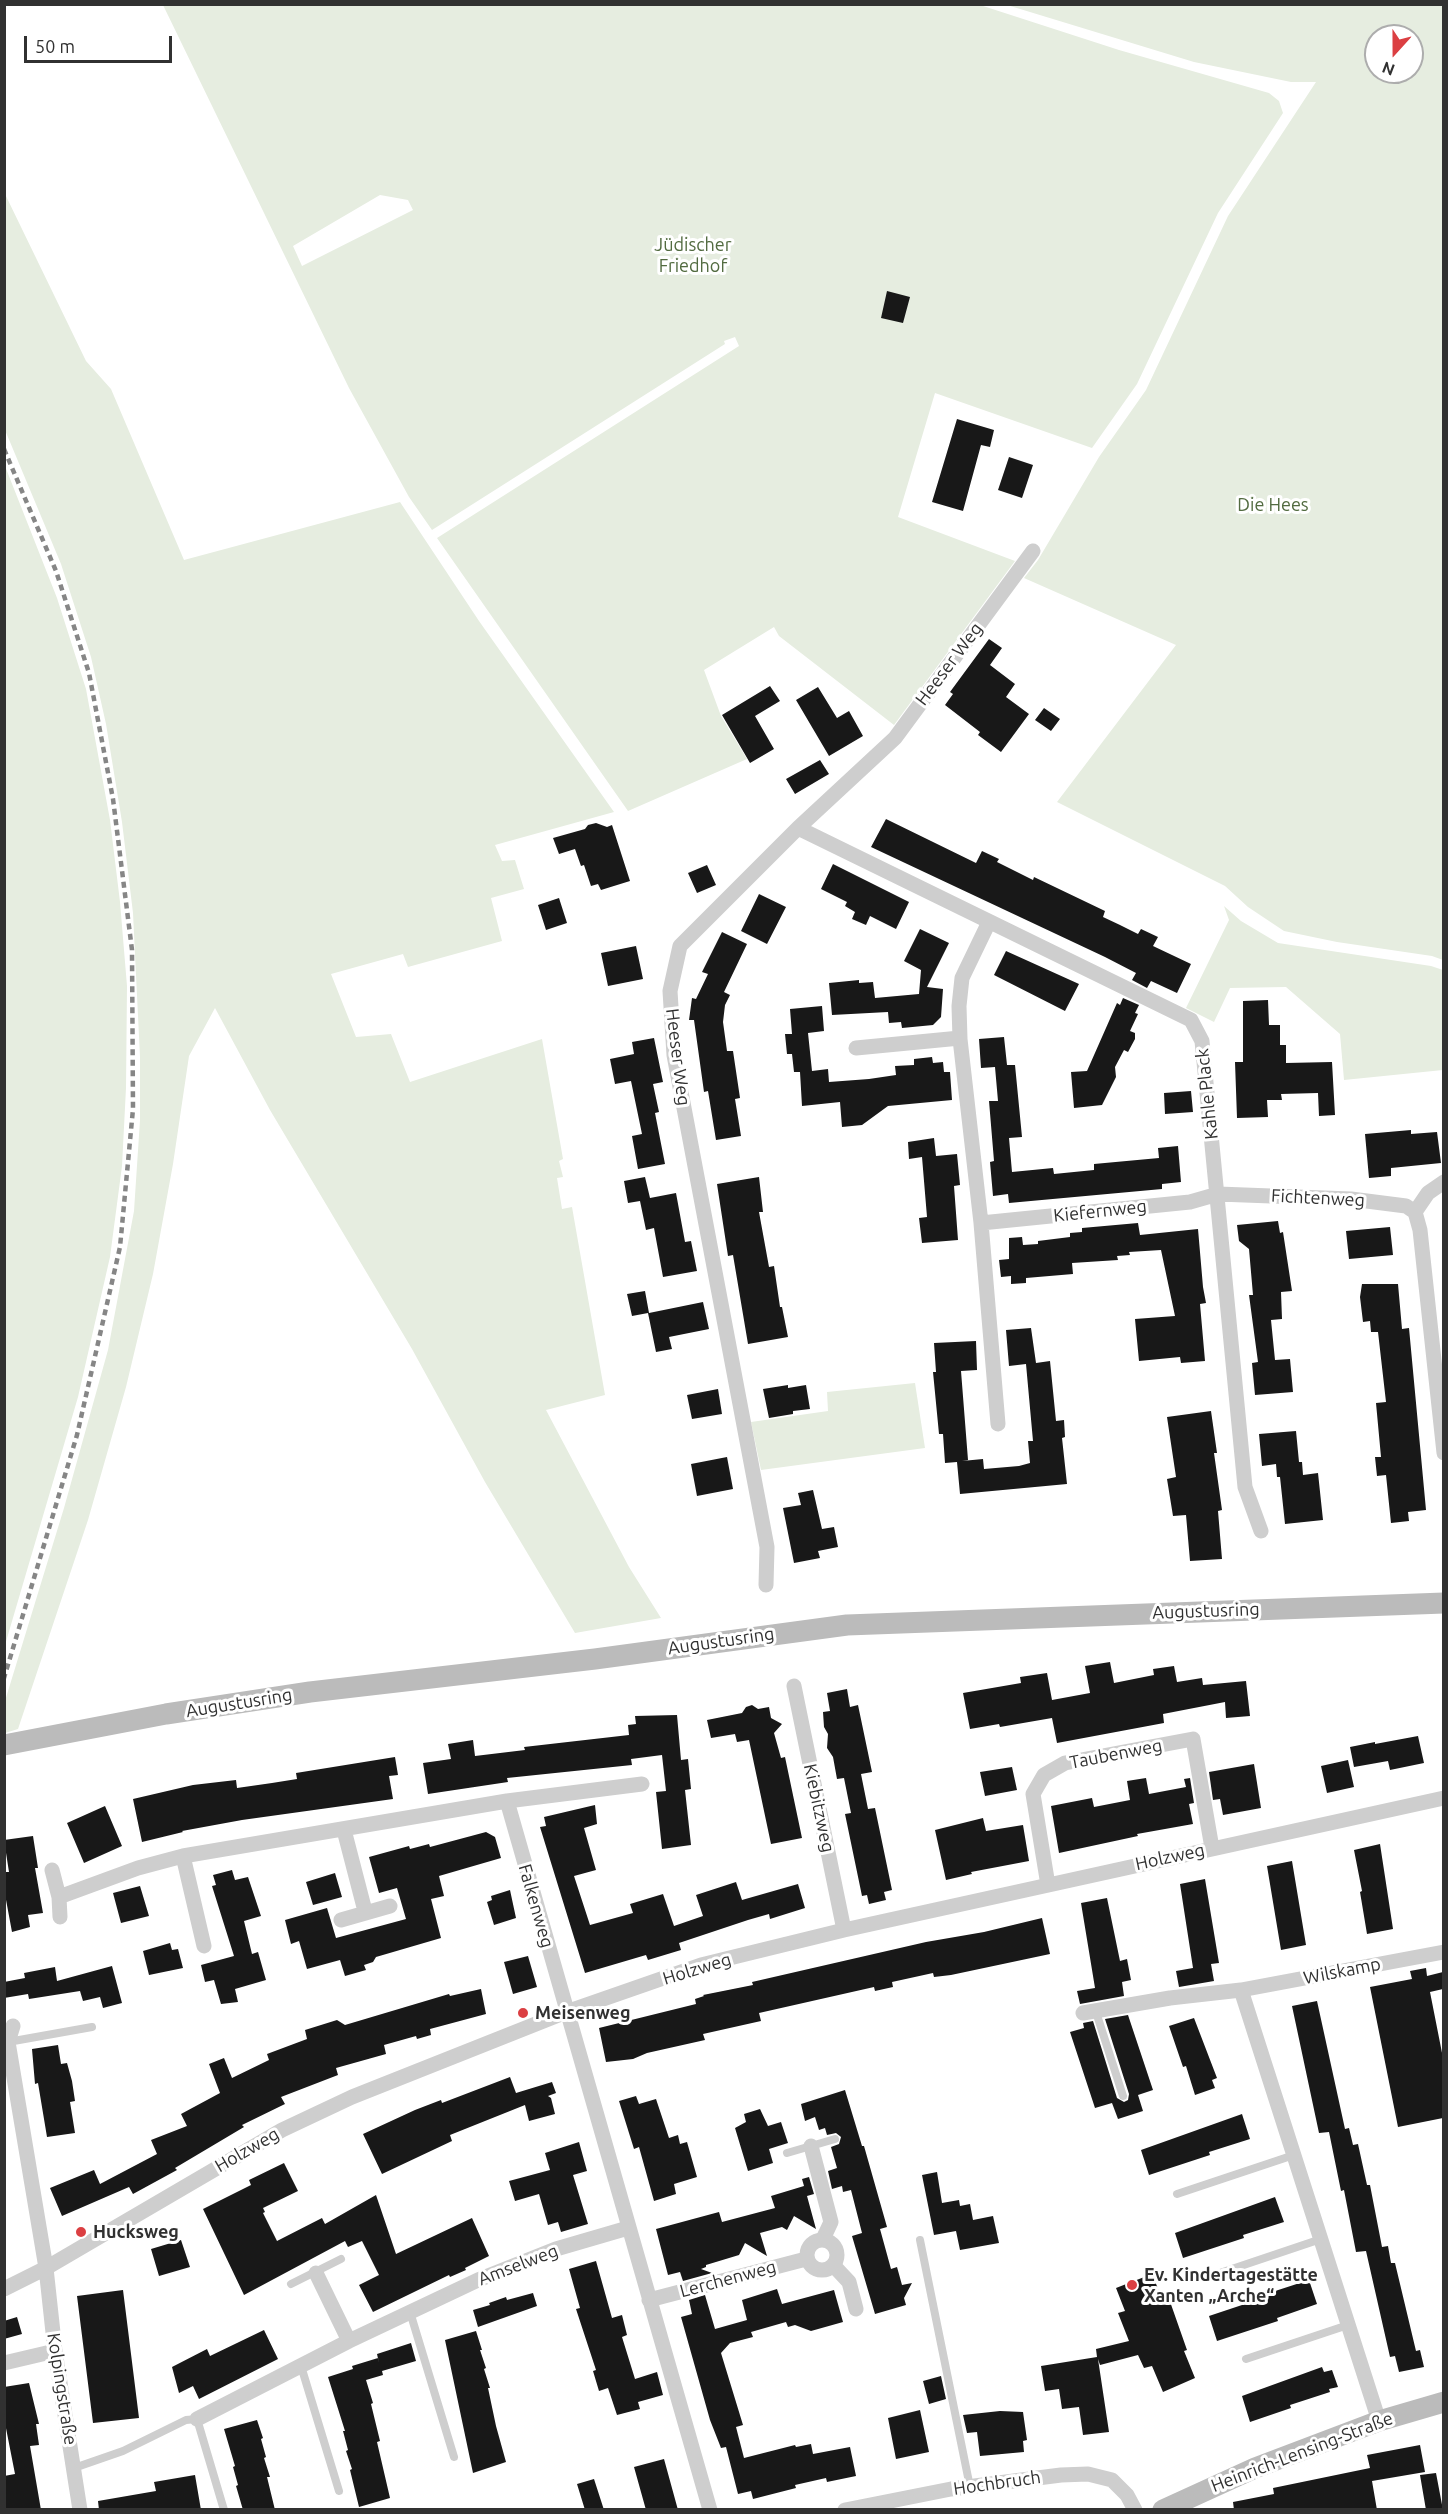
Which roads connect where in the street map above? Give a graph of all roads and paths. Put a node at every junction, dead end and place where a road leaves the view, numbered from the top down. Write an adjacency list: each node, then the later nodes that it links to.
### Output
1 (1033, 551): 2 (street, Heeser Weg)
2 (798, 828): 3 (street, Kahle Plack); 14 (street, Heeser Weg)
3 (989, 922): 4 (street); 7 (street, Kahle Plack)
4 (960, 1038): 5 (street); 9 (street)
5 (856, 1048)
6 (1443, 1182): 8 (street)
7 (1218, 1194): 8 (street, Fichtenweg); 9 (street, Kiefernweg); 13 (street, Kahle Plack)
8 (1415, 1212): 10 (street)
9 (981, 1223): 11 (street)
10 (1442, 1410): 12 (street)
11 (998, 1424)
12 (1443, 1453)
13 (1261, 1531)
14 (766, 1585)
15 (1443, 1603): 17 (main road, Augustusring)
16 (794, 1686): 31 (street, Kiebitzweg)
17 (14, 1743)
18 (642, 1784): 20 (street)
19 (1443, 1798): 22 (street, Holzweg)
20 (507, 1801): 21 (street); 35 (street, Falkenweg)
21 (344, 1830): 23 (street); 28 (street)
22 (1212, 1848): 25 (street, Holzweg); 25 (street, Taubenweg)
23 (183, 1856): 26 (street); 32 (street)
24 (52, 1870): 26 (street)
25 (1048, 1885): 31 (street, Holzweg)
26 (59, 1898): 29 (street)
27 (390, 1906): 28 (street)
28 (364, 1911): 30 (street)
29 (60, 1917)
30 (341, 1920)
31 (844, 1930): 35 (street, Holzweg)
32 (204, 1946)
33 (1443, 1952): 34 (street, Wilskamp)
34 (1241, 1990): 36 (street, Wilskamp); 44 (street)
35 (566, 2012): 46 (street); 53 (street, Holzweg)
36 (1089, 2013): 40 (lane)
37 (13, 2026): 39 (street)
38 (92, 2026): 39 (lane)
39 (8, 2042): 53 (street)
40 (1123, 2096)
41 (835, 2139): 42 (lane)
42 (811, 2146): 43 (lane); 47 (street)
43 (787, 2153)
44 (1294, 2155): 45 (lane); 48 (street)
45 (1177, 2194)
46 (628, 2228): 58 (street); 60 (street, Amselweg)
47 (824, 2239): 51 (street); 52 (street)
48 (1321, 2239): 55 (lane); 61 (street)
49 (920, 2240): 72 (lane)
50 (341, 2259): 54 (lane)
51 (806, 2259): 52 (street); 58 (street, Lerchenweg)
52 (834, 2266): 59 (street)
53 (46, 2268): 57 (street, Holzweg); 63 (street, Kolpingstraße)
54 (316, 2273): 56 (lane); 62 (street)
55 (1214, 2275)
56 (291, 2284)
57 (4, 2289)
58 (649, 2300): 76 (street)
59 (856, 2309)
60 (410, 2312): 62 (street, Amselweg); 70 (lane)
61 (1348, 2325): 64 (lane); 69 (street)
62 (349, 2341): 66 (street, Amselweg)
63 (55, 2351): 65 (street); 71 (street, Kolpingstraße)
64 (1246, 2359)
65 (4, 2363)
66 (301, 2366): 68 (street, Amselweg); 73 (lane)
67 (1443, 2402): 69 (main road, Heinrich-Lensing-Straße)
68 (197, 2420): 71 (lane); 75 (lane)
69 (1379, 2421): 79 (main road, Heinrich-Lensing-Straße)
70 (454, 2457)
71 (74, 2468): 74 (street, Kolpingstraße)
72 (970, 2487): 77 (street, Hochbruch); 78 (street, Hochbruch)
73 (339, 2491)
74 (80, 2510)
75 (224, 2510)
76 (710, 2510)
77 (845, 2510)
78 (1135, 2510)
79 (1163, 2510)

